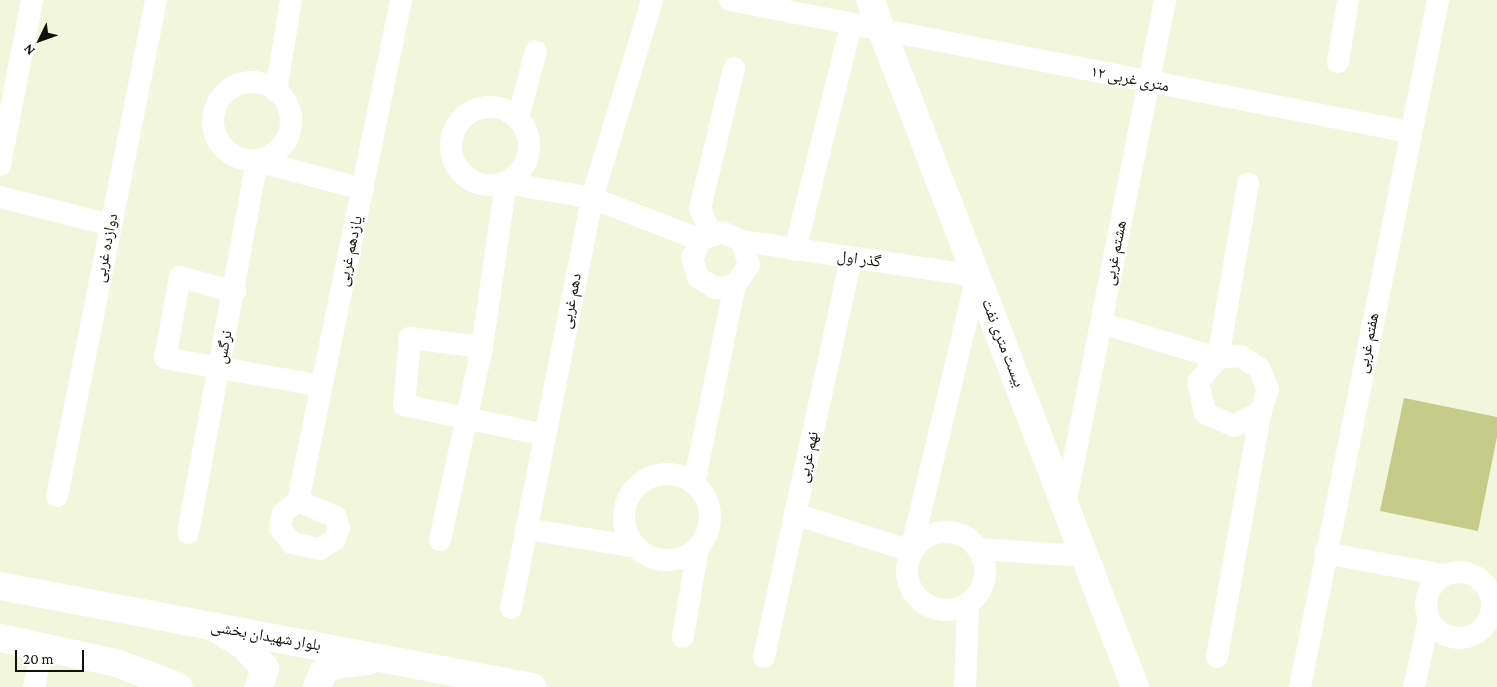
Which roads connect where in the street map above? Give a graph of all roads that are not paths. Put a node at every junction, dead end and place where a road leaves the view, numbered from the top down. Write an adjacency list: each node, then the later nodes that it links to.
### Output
1 (32, 0): 21 (street)
2 (156, 0): 27 (street, دوازده غربی)
3 (291, 0): 17 (street)
4 (401, 0): 24 (street, یازدهم غربی)
5 (652, 0): 26 (street, دهم غربی)
6 (730, 0): 11 (street, ۱۲ متری غربی)
7 (870, 0): 12 (main road, بیست متری نفت)
8 (1165, 0): 16 (street, هشتم غربی)
9 (1348, 0): 14 (street)
10 (1438, 0): 19 (street, هفتم غربی)
11 (851, 26): 12 (street, ۱۲ متری غربی); 30 (street)
12 (881, 28): 16 (street, ۱۲ متری غربی); 32 (main road, بیست متری نفت)
13 (536, 51): 18 (street)
14 (1338, 62)
15 (734, 68): 28 (street)
16 (1148, 83): 19 (street, ۱۲ متری غربی); 35 (street, هشتم غربی)
17 (276, 91): 20 (street); 20 (street)
18 (518, 118): 22 (street); 22 (street)
19 (1410, 132): 55 (street, هفتم غربی)
20 (257, 161): 24 (street); 34 (street, نرگس)
21 (0, 165)
22 (506, 183): 26 (street); 36 (street)
23 (1248, 184): 37 (street)
24 (362, 189): 39 (street, یازدهم غربی)
25 (0, 197): 27 (street)
26 (592, 198): 28 (street); 42 (street, دهم غربی)
27 (111, 225): 44 (street, دوازده غربی)
28 (706, 238): 29 (street); 33 (street)
29 (742, 241): 30 (street, گذر اول); 33 (street)
30 (795, 250): 31 (street, گذر اول)
31 (851, 258): 32 (street, گذر اول); 47 (street, نهم غربی)
32 (976, 276): 46 (main road, بیست متری نفت); 54 (street)
33 (735, 285): 43 (street)
34 (235, 292): 38 (street, نرگس); 38 (street)
35 (1100, 323): 37 (street); 46 (street, هشتم غربی)
36 (482, 346): 41 (street); 41 (street)
37 (1218, 358): 40 (street); 40 (street)
38 (220, 368): 39 (street); 49 (street, نرگس)
39 (322, 386): 45 (street, یازدهم غربی)
40 (1261, 411): 67 (street)
41 (465, 418): 42 (street); 50 (street)
42 (545, 435): 48 (street, دهم غربی)
43 (694, 484): 51 (street); 52 (street)
44 (57, 496)
45 (298, 501)
46 (1065, 505): 56 (main road, بیست متری نفت)
47 (795, 514): 54 (street); 66 (street, نهم غربی)
48 (526, 529): 51 (street); 60 (street, دهم غربی)
49 (188, 533)
50 (440, 540)
51 (636, 547): 52 (street)
52 (698, 547): 63 (street)
53 (979, 549): 54 (street); 56 (street); 59 (street)
54 (911, 551): 59 (street)
55 (1326, 553): 57 (street); 76 (street, هفتم غربی)
56 (1084, 556): 75 (main road, بیست متری نفت)
57 (1442, 575): 61 (street); 61 (street)
58 (0, 586): 62 (main road, بلوار شهیدان بخشی)
59 (968, 604): 74 (street)
60 (511, 608)
61 (1429, 620): 77 (street)
62 (213, 626): 68 (main road, بلوار شهیدان بخشی); 71 (main road)
63 (683, 637)
64 (0, 638): 65 (main road)
65 (42, 647): 69 (street); 70 (main road)
66 (764, 657)
67 (1216, 657)
68 (388, 658): 72 (main road); 73 (main road, بلوار شهیدان بخشی)
69 (34, 687)
70 (179, 687)
71 (259, 687)
72 (317, 687)
73 (532, 687)
74 (965, 687)
75 (1135, 687)
76 (1300, 687)
77 (1414, 687)

